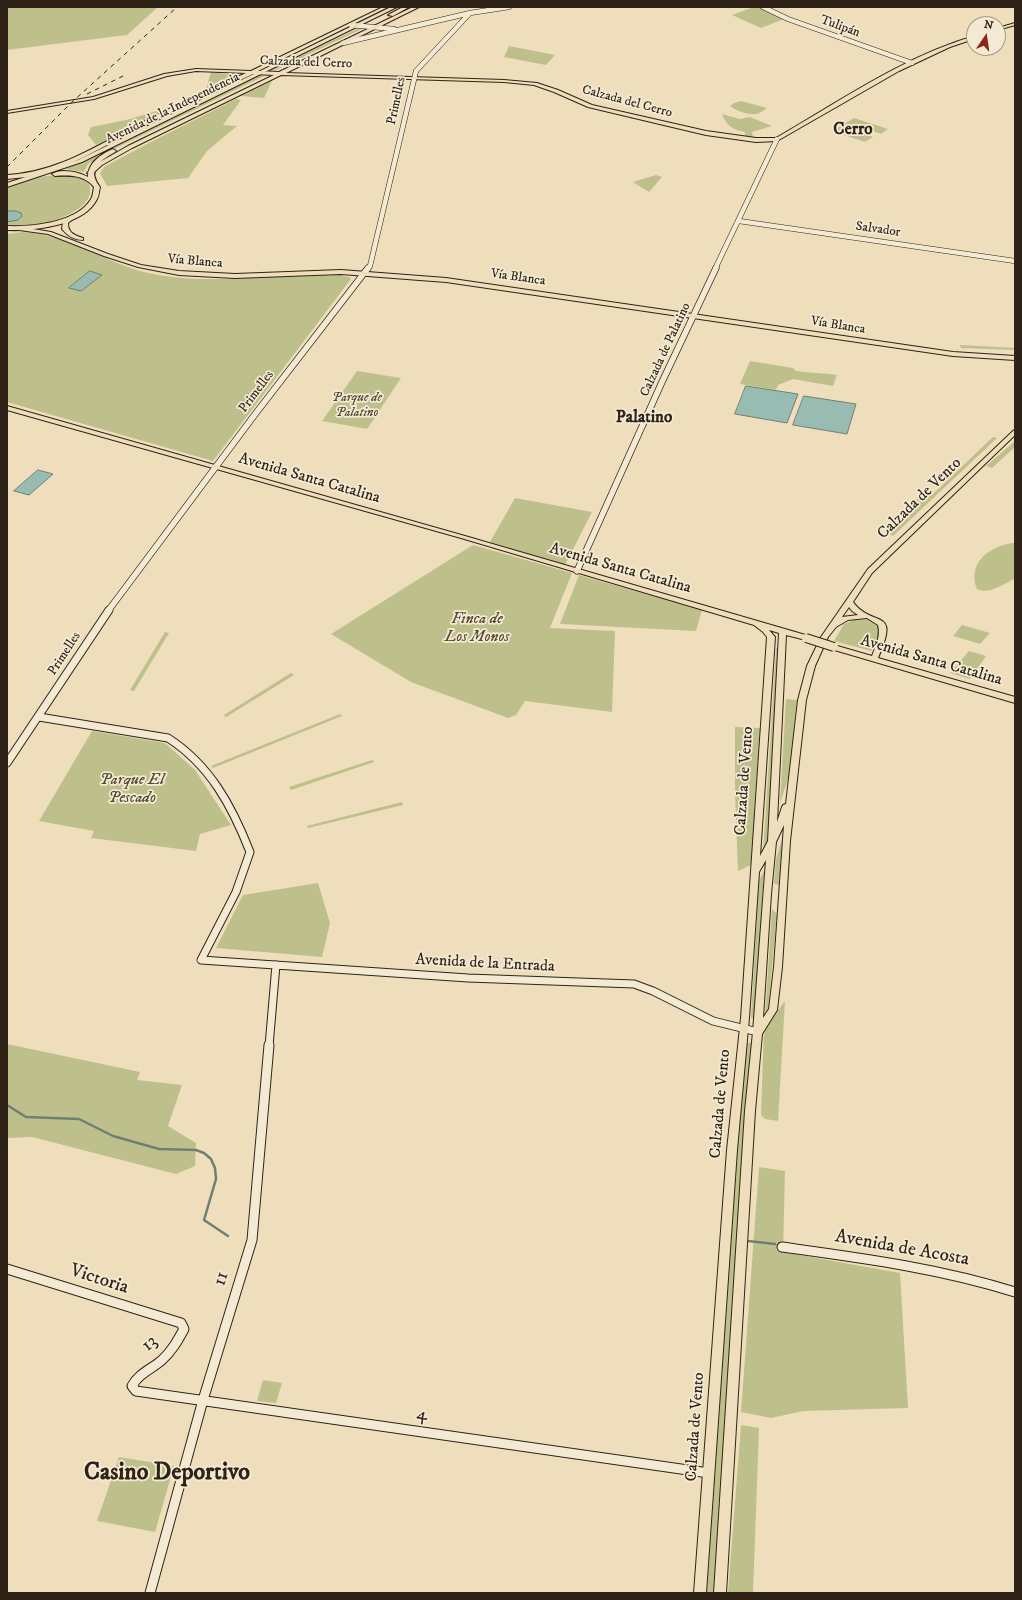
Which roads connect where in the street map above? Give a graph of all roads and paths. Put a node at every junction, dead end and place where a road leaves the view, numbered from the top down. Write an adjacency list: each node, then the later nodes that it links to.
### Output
1 (386, 7): 9 (main road)
2 (395, 7): 10 (highway)
3 (407, 7): 11 (highway, Avenida de la Independencia)
4 (417, 7): 8 (main road, Avenida de la Independencia)
5 (509, 7): 7 (street)
6 (763, 7): 16 (street, Tulipán)
7 (470, 14): 12 (street); 23 (street, Primelles)
8 (386, 22): 11 (main road, Avenida de la Independencia); 13 (main road)
9 (351, 25): 10 (street); 18 (main road)
10 (359, 25): 11 (street); 19 (highway)
11 (373, 26): 13 (street); 15 (main road, Avenida de la Independencia); 20 (highway, Avenida de la Independencia)
12 (408, 28): 13 (street); 15 (street)
13 (390, 29)
14 (966, 40): 16 (main road)
15 (344, 43): 21 (main road, Avenida de la Independencia)
16 (912, 63): 28 (main road)
17 (231, 71): 18 (main road, Calzada del Cerro); 22 (main road); 26 (main road, Calzada del Cerro)
18 (252, 72): 19 (main road, Calzada del Cerro); 22 (main road)
19 (260, 72): 20 (main road, Calzada del Cerro); 24 (highway)
20 (272, 73): 21 (main road, Calzada del Cerro); 30 (highway, Avenida de la Independencia)
21 (280, 74): 23 (main road, Calzada del Cerro); 30 (main road, Avenida de la Independencia)
22 (238, 78): 25 (main road)
23 (415, 78): 28 (main road, Calzada del Cerro); 40 (street, Primelles)
24 (216, 94): 25 (highway); 29 (highway)
25 (190, 102): 27 (main road)
26 (7, 112)
27 (147, 122): 29 (highway); 32 (main road)
28 (776, 141): 36 (street, Calzada de Palatino)
29 (116, 142): 32 (highway)
30 (90, 173): 33 (highway)
31 (7, 177): 32 (main road)
32 (26, 177): 33 (highway); 34 (highway)
33 (93, 182): 35 (highway)
34 (7, 185)
35 (72, 217): 37 (highway); 40 (main road, Vía Blanca)
36 (739, 221): 39 (street, Salvador); 41 (street, Calzada de Palatino)
37 (21, 229): 38 (highway); 40 (main road, Vía Blanca)
38 (7, 230)
39 (1015, 261)
40 (366, 271): 41 (main road, Vía Blanca); 47 (street, Primelles)
41 (695, 314): 42 (main road, Vía Blanca); 43 (main road, Vía Blanca); 48 (street, Calzada de Palatino)
42 (1015, 353)
43 (1015, 358)
44 (7, 404): 47 (main road, Avenida Santa Catalina)
45 (7, 408): 47 (main road, Avenida Santa Catalina)
46 (1015, 432): 49 (main road, Calzada de Vento)
47 (216, 466): 48 (main road, Avenida Santa Catalina); 57 (street, Primelles)
48 (577, 571): 50 (main road, Avenida Santa Catalina)
49 (849, 602): 51 (main road, Calzada de Vento); 52 (main road)
50 (757, 624): 53 (main road, Avenida Santa Catalina); 54 (main road)
51 (832, 626): 52 (main road); 59 (main road, Calzada de Vento)
52 (883, 628): 55 (main road)
53 (783, 632): 54 (main road); 55 (main road, Avenida Santa Catalina, bridge); 60 (main road, Calzada de Vento)
54 (771, 636): 61 (main road, Calzada de Vento)
55 (874, 658): 56 (main road, Avenida Santa Catalina)
56 (1015, 700)
57 (39, 717): 58 (street, Primelles); 62 (street, Avenida de la Entrada)
58 (7, 763)
59 (794, 779): 60 (main road); 64 (main road, Calzada de Vento)
60 (772, 841): 61 (main road); 64 (main road, Calzada de Vento)
61 (755, 872): 63 (main road, Calzada de Vento)
62 (276, 965): 63 (street, Avenida de la Entrada); 70 (street, 11)
63 (744, 1030): 64 (street, Avenida de la Entrada); 71 (main road, Calzada de Vento)
64 (758, 1032): 74 (main road, Calzada de Vento)
65 (782, 1247): 67 (street, Avenida de Acosta)
66 (7, 1269): 68 (street, Victoria)
67 (1015, 1292)
68 (181, 1323): 69 (street, 13)
69 (132, 1386): 70 (street, 4)
70 (203, 1400): 71 (street, 4); 72 (street, 11)
71 (708, 1473): 73 (main road, Calzada de Vento)
72 (150, 1593)
73 (700, 1593)
74 (720, 1593)

